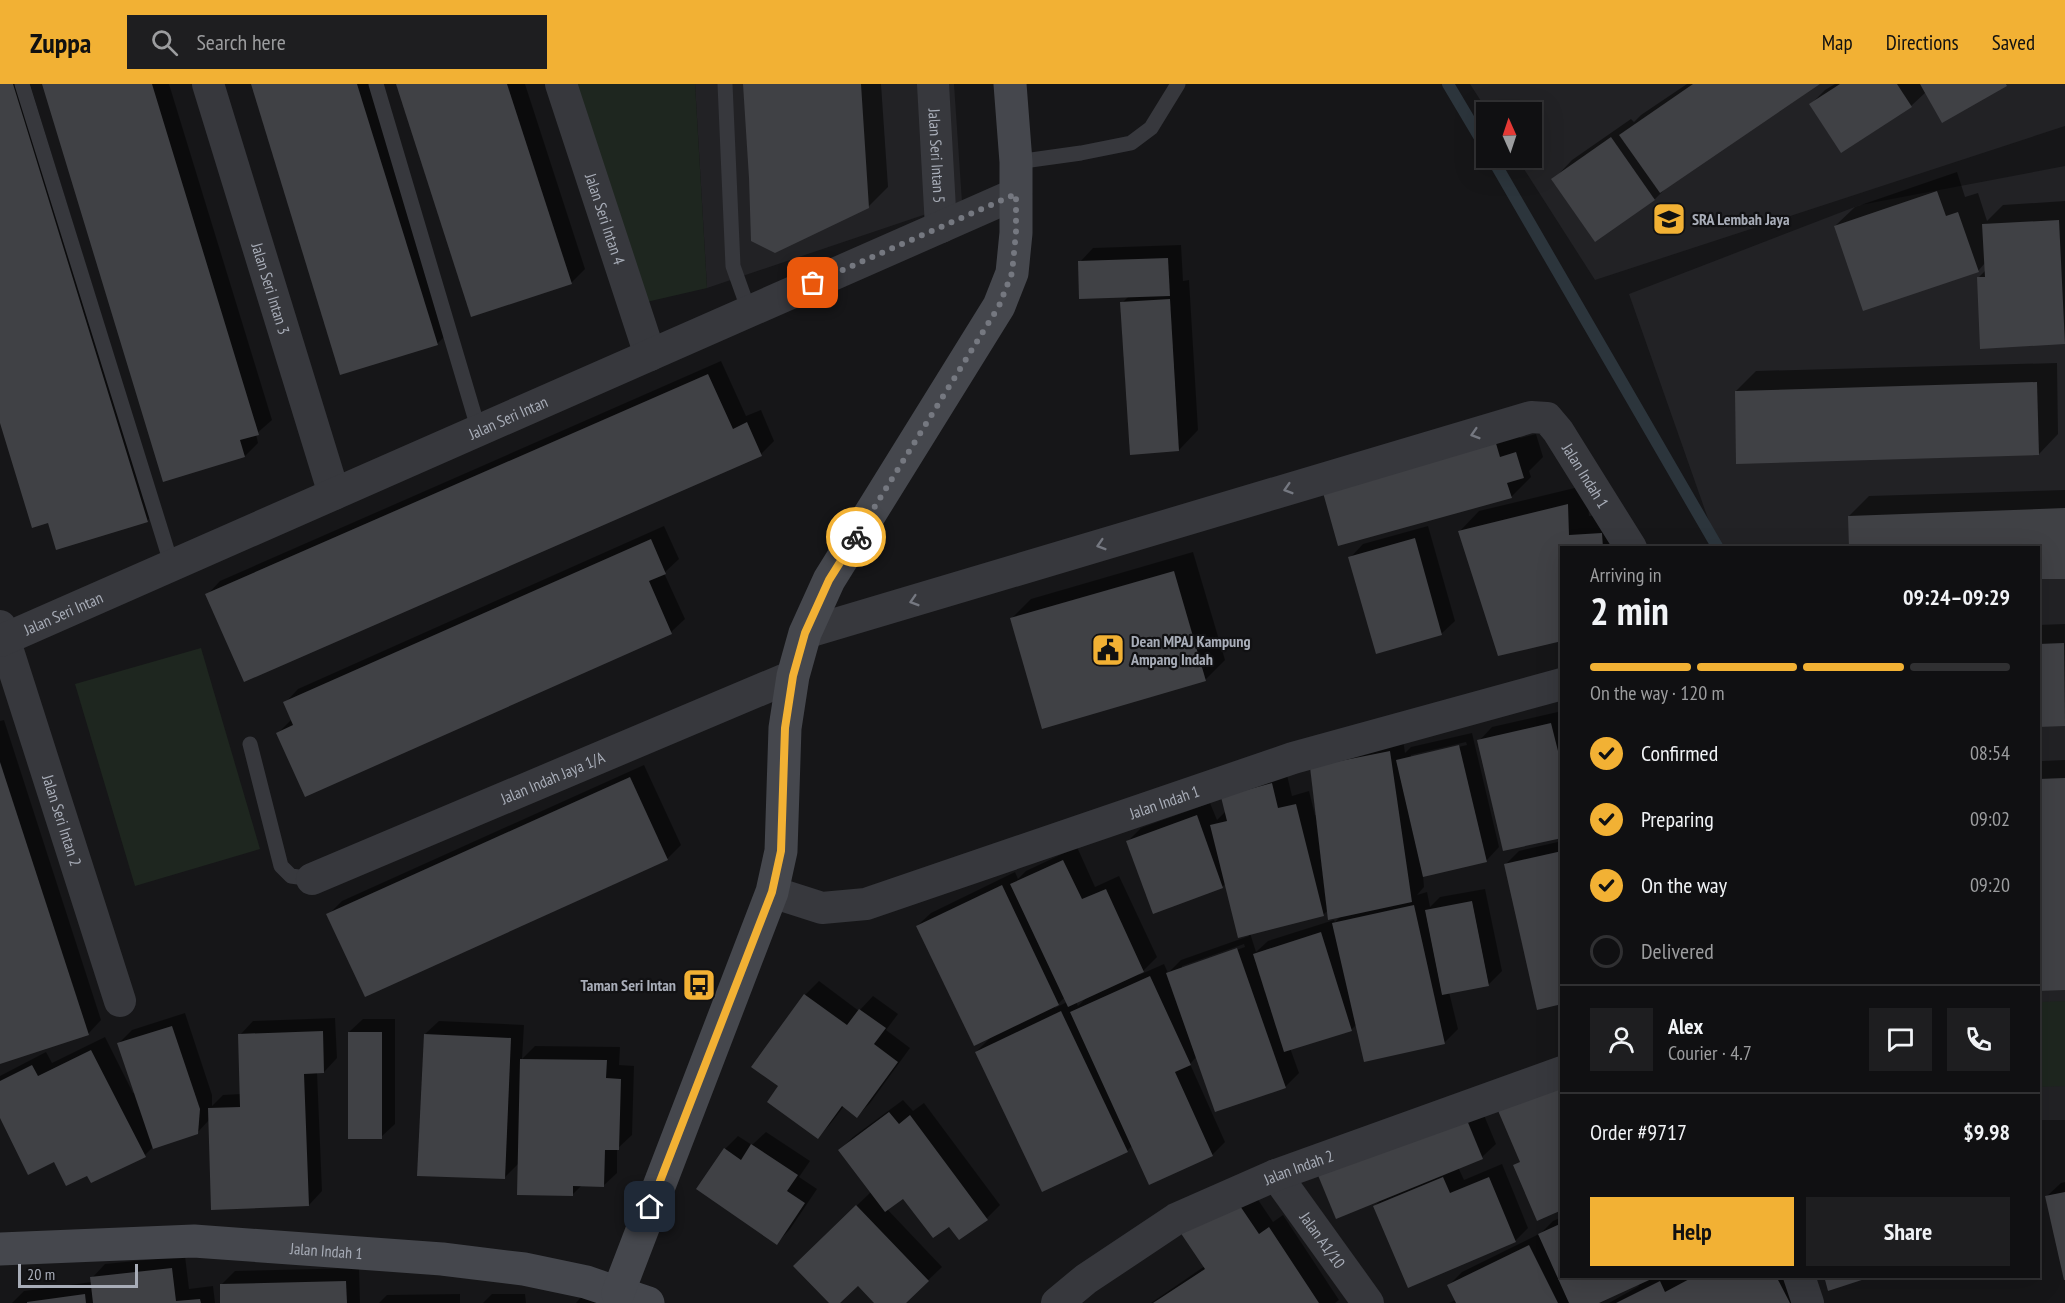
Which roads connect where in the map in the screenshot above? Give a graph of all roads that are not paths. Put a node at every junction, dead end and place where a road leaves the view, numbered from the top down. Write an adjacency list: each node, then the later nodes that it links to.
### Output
1 (22, 84): 17 (lane)
2 (208, 84): 15 (street, Jalan Seri Intan 3)
3 (376, 84): 14 (lane)
4 (561, 84): 13 (street, Jalan Seri Intan 4)
5 (725, 84): 12 (lane)
6 (933, 84): 11 (street, Jalan Seri Intan 5)
7 (1010, 84): 9 (street)
8 (1178, 84): 9 (lane)
9 (1016, 162): 10 (street)
10 (1016, 194): 11 (street, Jalan Seri Intan); 18 (street)
11 (941, 227): 12 (street, Jalan Seri Intan)
12 (749, 311): 13 (street, Jalan Seri Intan)
13 (650, 355): 14 (street, Jalan Seri Intan)
14 (479, 431): 15 (street, Jalan Seri Intan)
15 (334, 494): 17 (street, Jalan Seri Intan)
16 (1630, 546): 18 (street, Jalan Indah 1, one-way to 18)
17 (172, 566): 19 (street, Jalan Seri Intan)
18 (805, 633): 20 (street)
19 (1, 636): 25 (street, Jalan Seri Intan 2)
20 (793, 676): 23 (street, Jalan Indah Jaya 1/A); 24 (street)
21 (1560, 685): 24 (street, Jalan Indah 1)
22 (250, 744): 23 (lane)
23 (312, 879)
24 (772, 892): 30 (street)
25 (120, 1000)
26 (1560, 1073): 27 (street, Jalan Indah 2)
27 (1276, 1175): 31 (street, Jalan Indah 2); 32 (street, Jalan A1/10)
28 (0, 1249): 30 (street, Jalan Indah 1)
29 (1800, 1278): 33 (street)
30 (633, 1298)
31 (1058, 1303)
32 (1368, 1303)
33 (1808, 1303)

